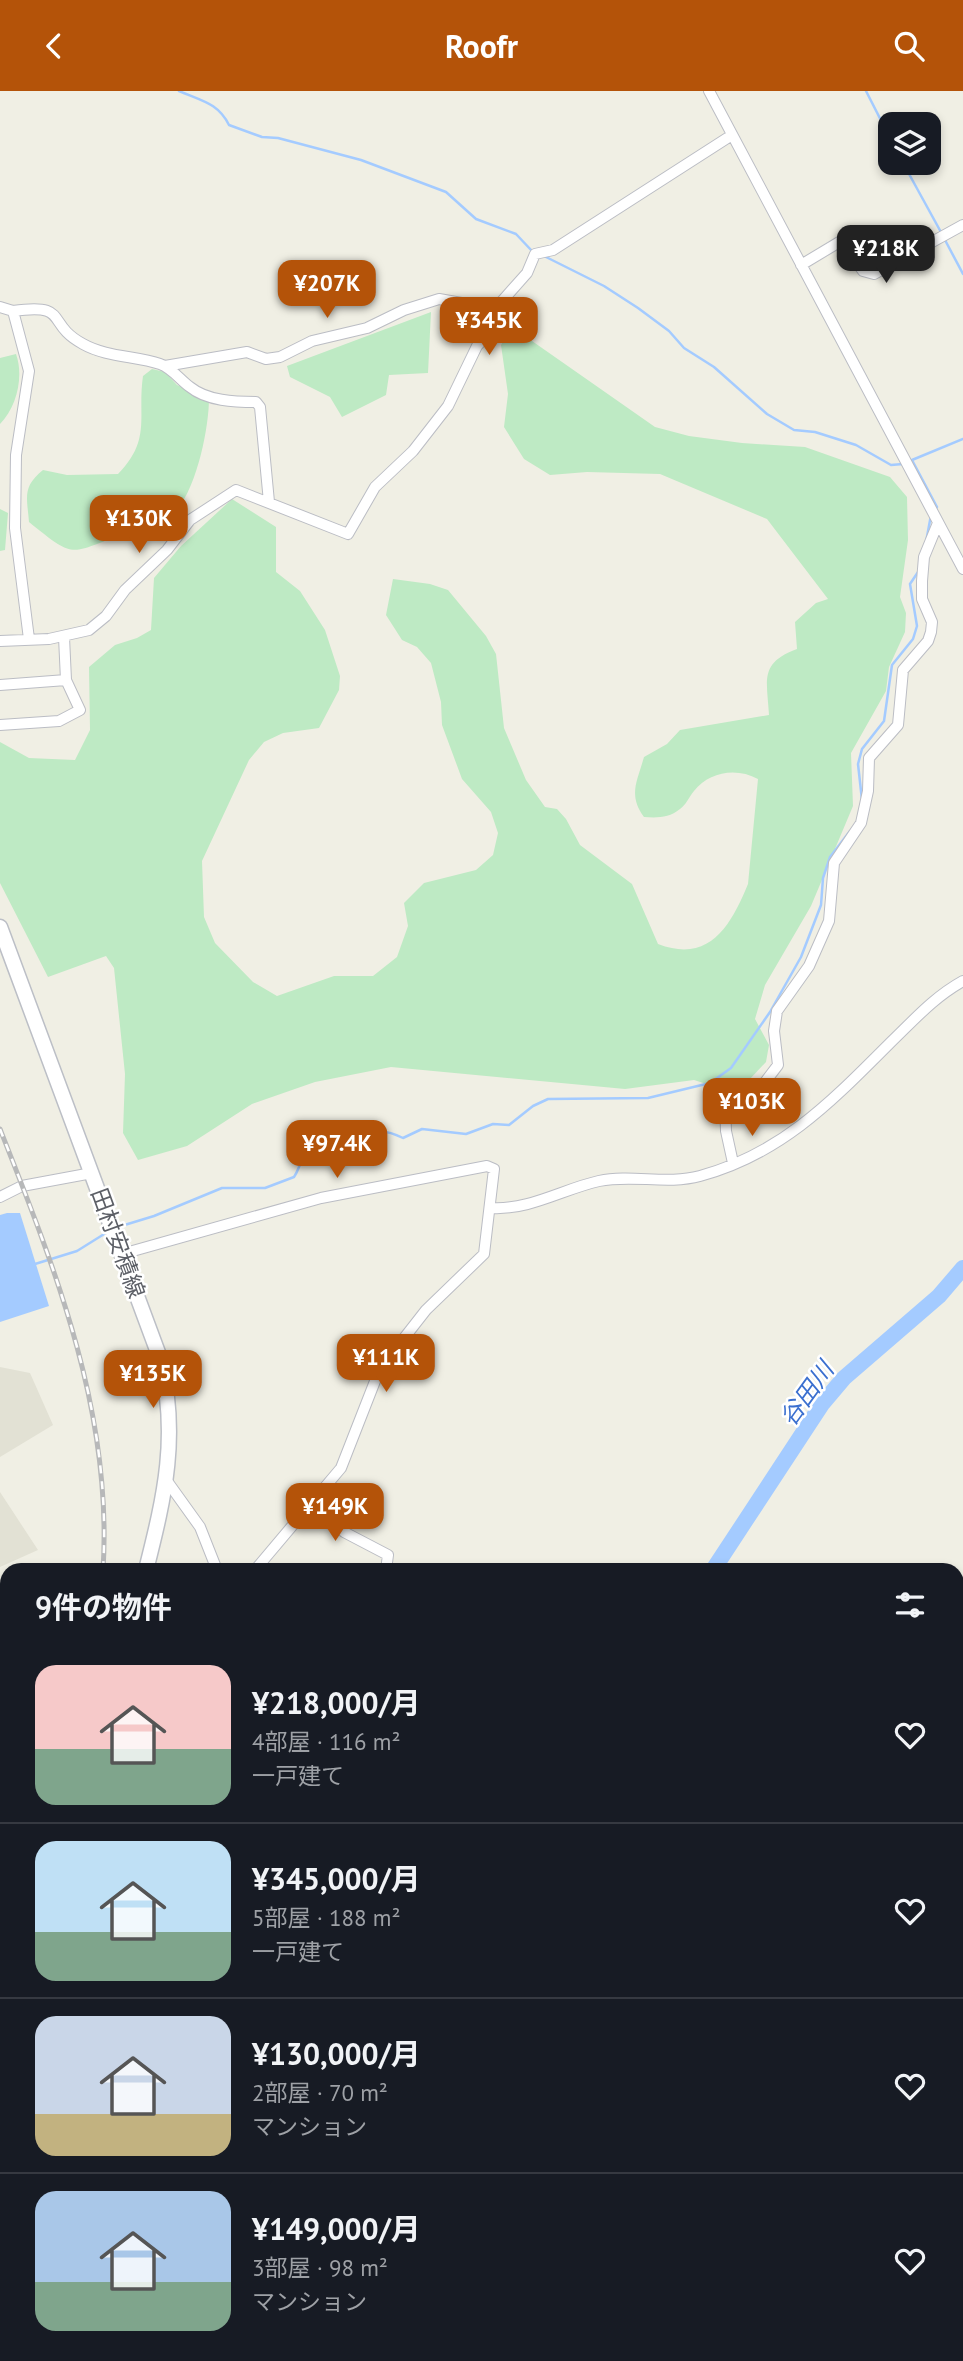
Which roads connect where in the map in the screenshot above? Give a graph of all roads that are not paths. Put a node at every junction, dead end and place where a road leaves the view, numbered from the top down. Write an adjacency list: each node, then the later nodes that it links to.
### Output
1 (709, 91): 2 (street)
2 (732, 135): 4 (street); 6 (street)
3 (963, 225): 4 (street)
4 (801, 265): 10 (street)
5 (0, 307): 7 (street)
6 (495, 309): 8 (street); 9 (street)
7 (13, 311): 8 (street); 13 (street)
8 (165, 366): 9 (street)
9 (269, 502): 12 (street)
10 (938, 523): 11 (street); 20 (street)
11 (963, 569)
12 (64, 637): 13 (street); 15 (street)
13 (29, 639): 14 (street)
14 (0, 641)
15 (66, 680): 16 (street); 17 (street)
16 (0, 685)
17 (0, 725)
18 (0, 927): 21 (main road, 田村安積線)
19 (963, 981): 20 (street)
20 (733, 1163): 23 (street)
21 (92, 1173): 22 (street); 24 (main road, 田村安積線)
22 (3, 1192)
23 (492, 1208): 24 (street); 26 (street)
24 (122, 1255): 25 (main road, 田村安積線)
25 (167, 1481): 27 (main road, 田村安積線); 28 (street)
26 (312, 1505): 29 (street); 30 (street)
27 (148, 1563)
28 (214, 1563)
29 (261, 1563)
30 (387, 1563)

